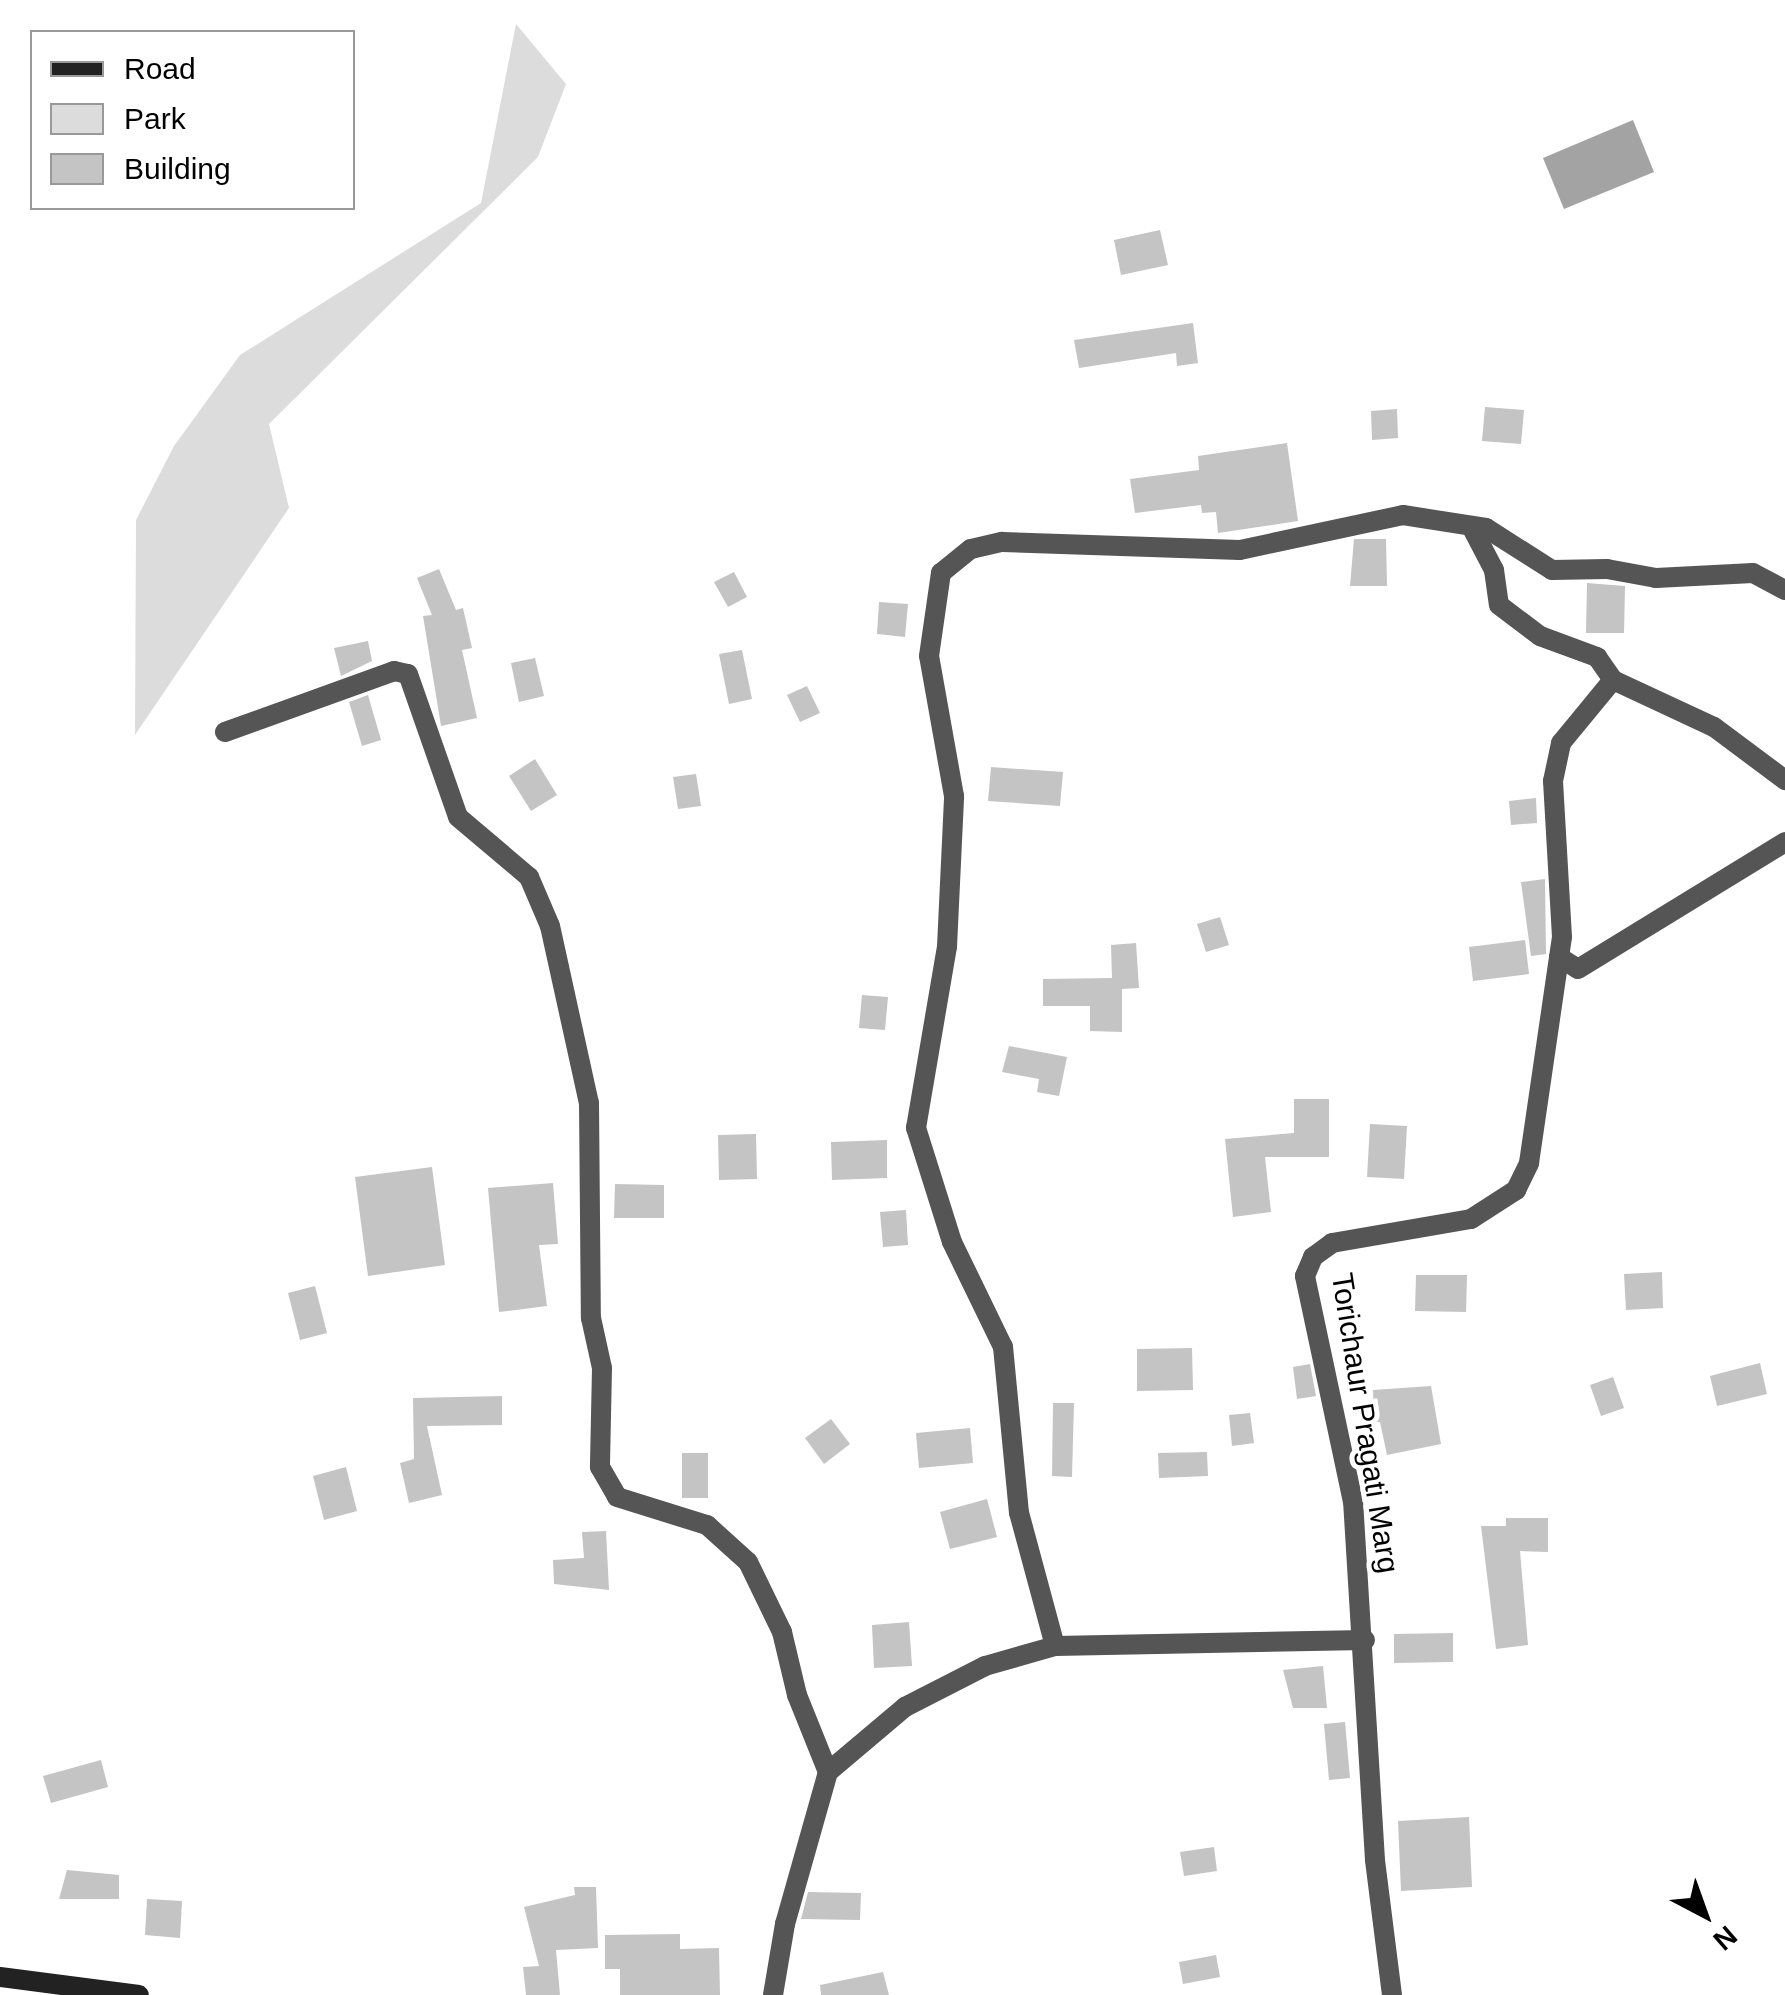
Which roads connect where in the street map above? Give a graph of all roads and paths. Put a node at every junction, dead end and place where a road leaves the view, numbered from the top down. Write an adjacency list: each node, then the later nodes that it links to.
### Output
1 (1470, 526): 2 (street); 3 (street); 9 (street)
2 (1785, 590)
3 (1613, 680): 5 (street); 7 (street)
4 (224, 732): 10 (street)
5 (1785, 780)
6 (1785, 842): 7 (street)
7 (1559, 956): 8 (street, Torichaur Pragati Marg)
8 (1365, 1640): 9 (street); 14 (street, Torichaur Pragati Marg)
9 (1055, 1646): 10 (street)
10 (828, 1772): 13 (street)
11 (0, 1977): 12 (main road)
12 (138, 1995)
13 (773, 1995)
14 (1392, 1995)

